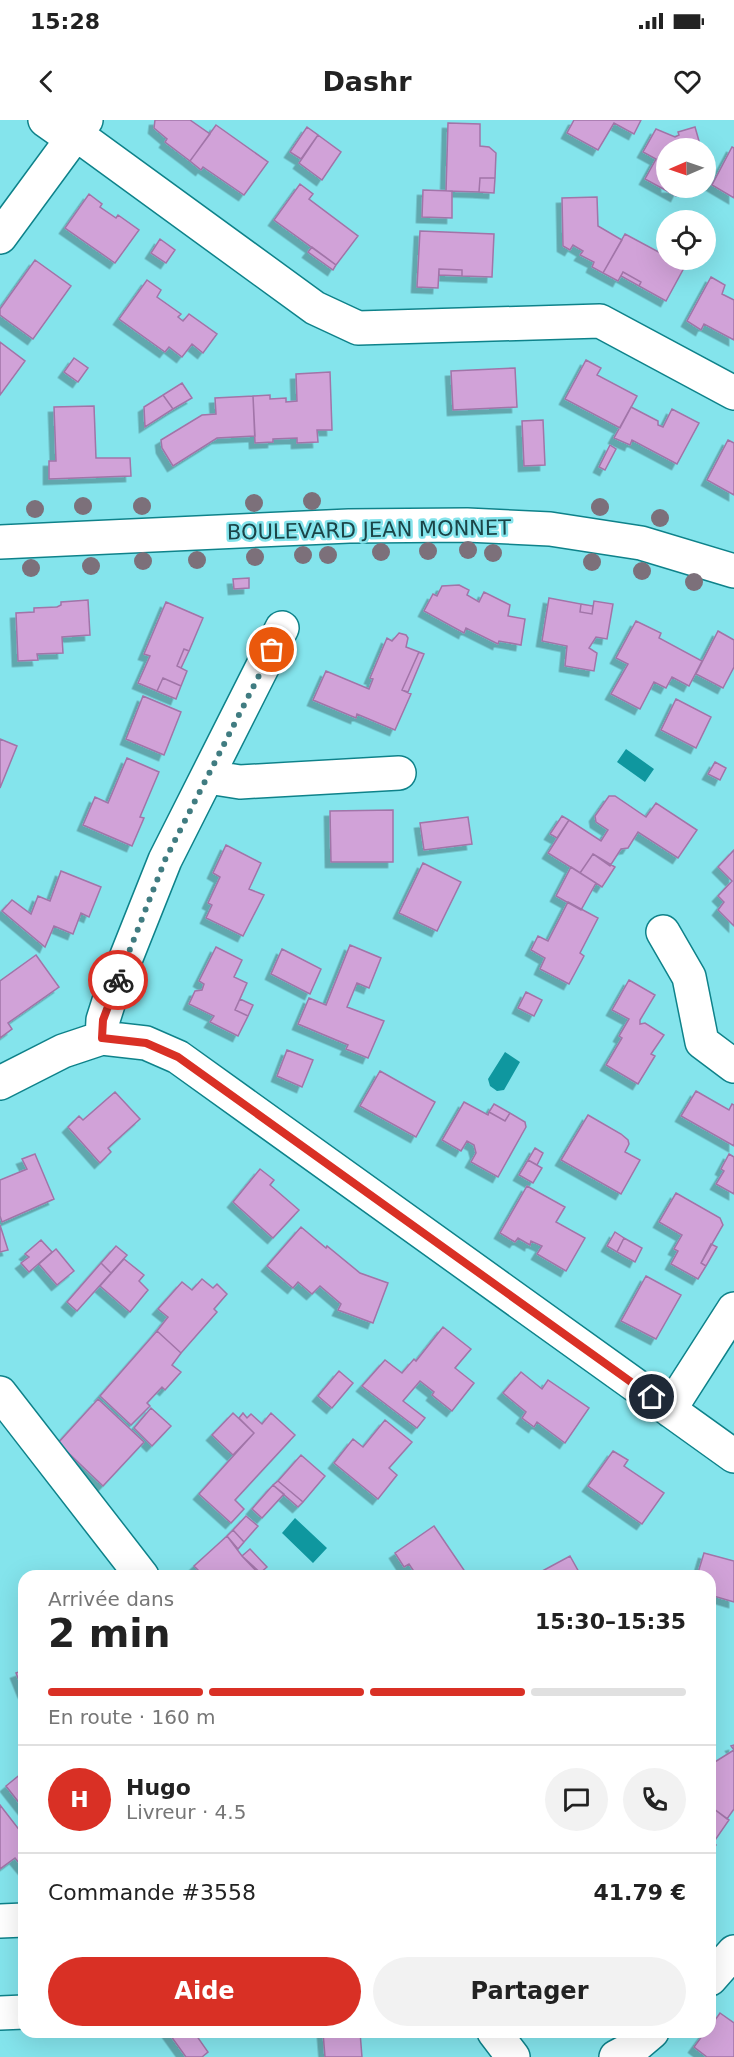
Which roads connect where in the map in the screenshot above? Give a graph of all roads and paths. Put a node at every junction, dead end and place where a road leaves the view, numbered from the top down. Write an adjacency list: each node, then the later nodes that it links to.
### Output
1 (45, 120): 2 (street)
2 (80, 128): 3 (street); 4 (street)
3 (0, 237)
4 (734, 393)
5 (0, 542): 6 (street, BOULEVARD JEAN MONNET)
6 (734, 570)
7 (282, 628): 9 (street)
8 (399, 773): 9 (street)
9 (208, 777): 11 (street)
10 (663, 932): 12 (street)
11 (102, 1038): 13 (street); 16 (street)
12 (734, 1066)
13 (0, 1083)
14 (734, 1309): 16 (street)
15 (0, 1392): 18 (street)
16 (671, 1411): 17 (street)
17 (734, 1456)
18 (137, 1570)
19 (18, 1920): 20 (street)
20 (0, 1921)
21 (734, 1952): 22 (street)
22 (716, 1972)
23 (18, 2012): 24 (street)
24 (0, 2013)
25 (499, 2038): 27 (street)
26 (645, 2038): 28 (street)
27 (513, 2057)
28 (616, 2057)

